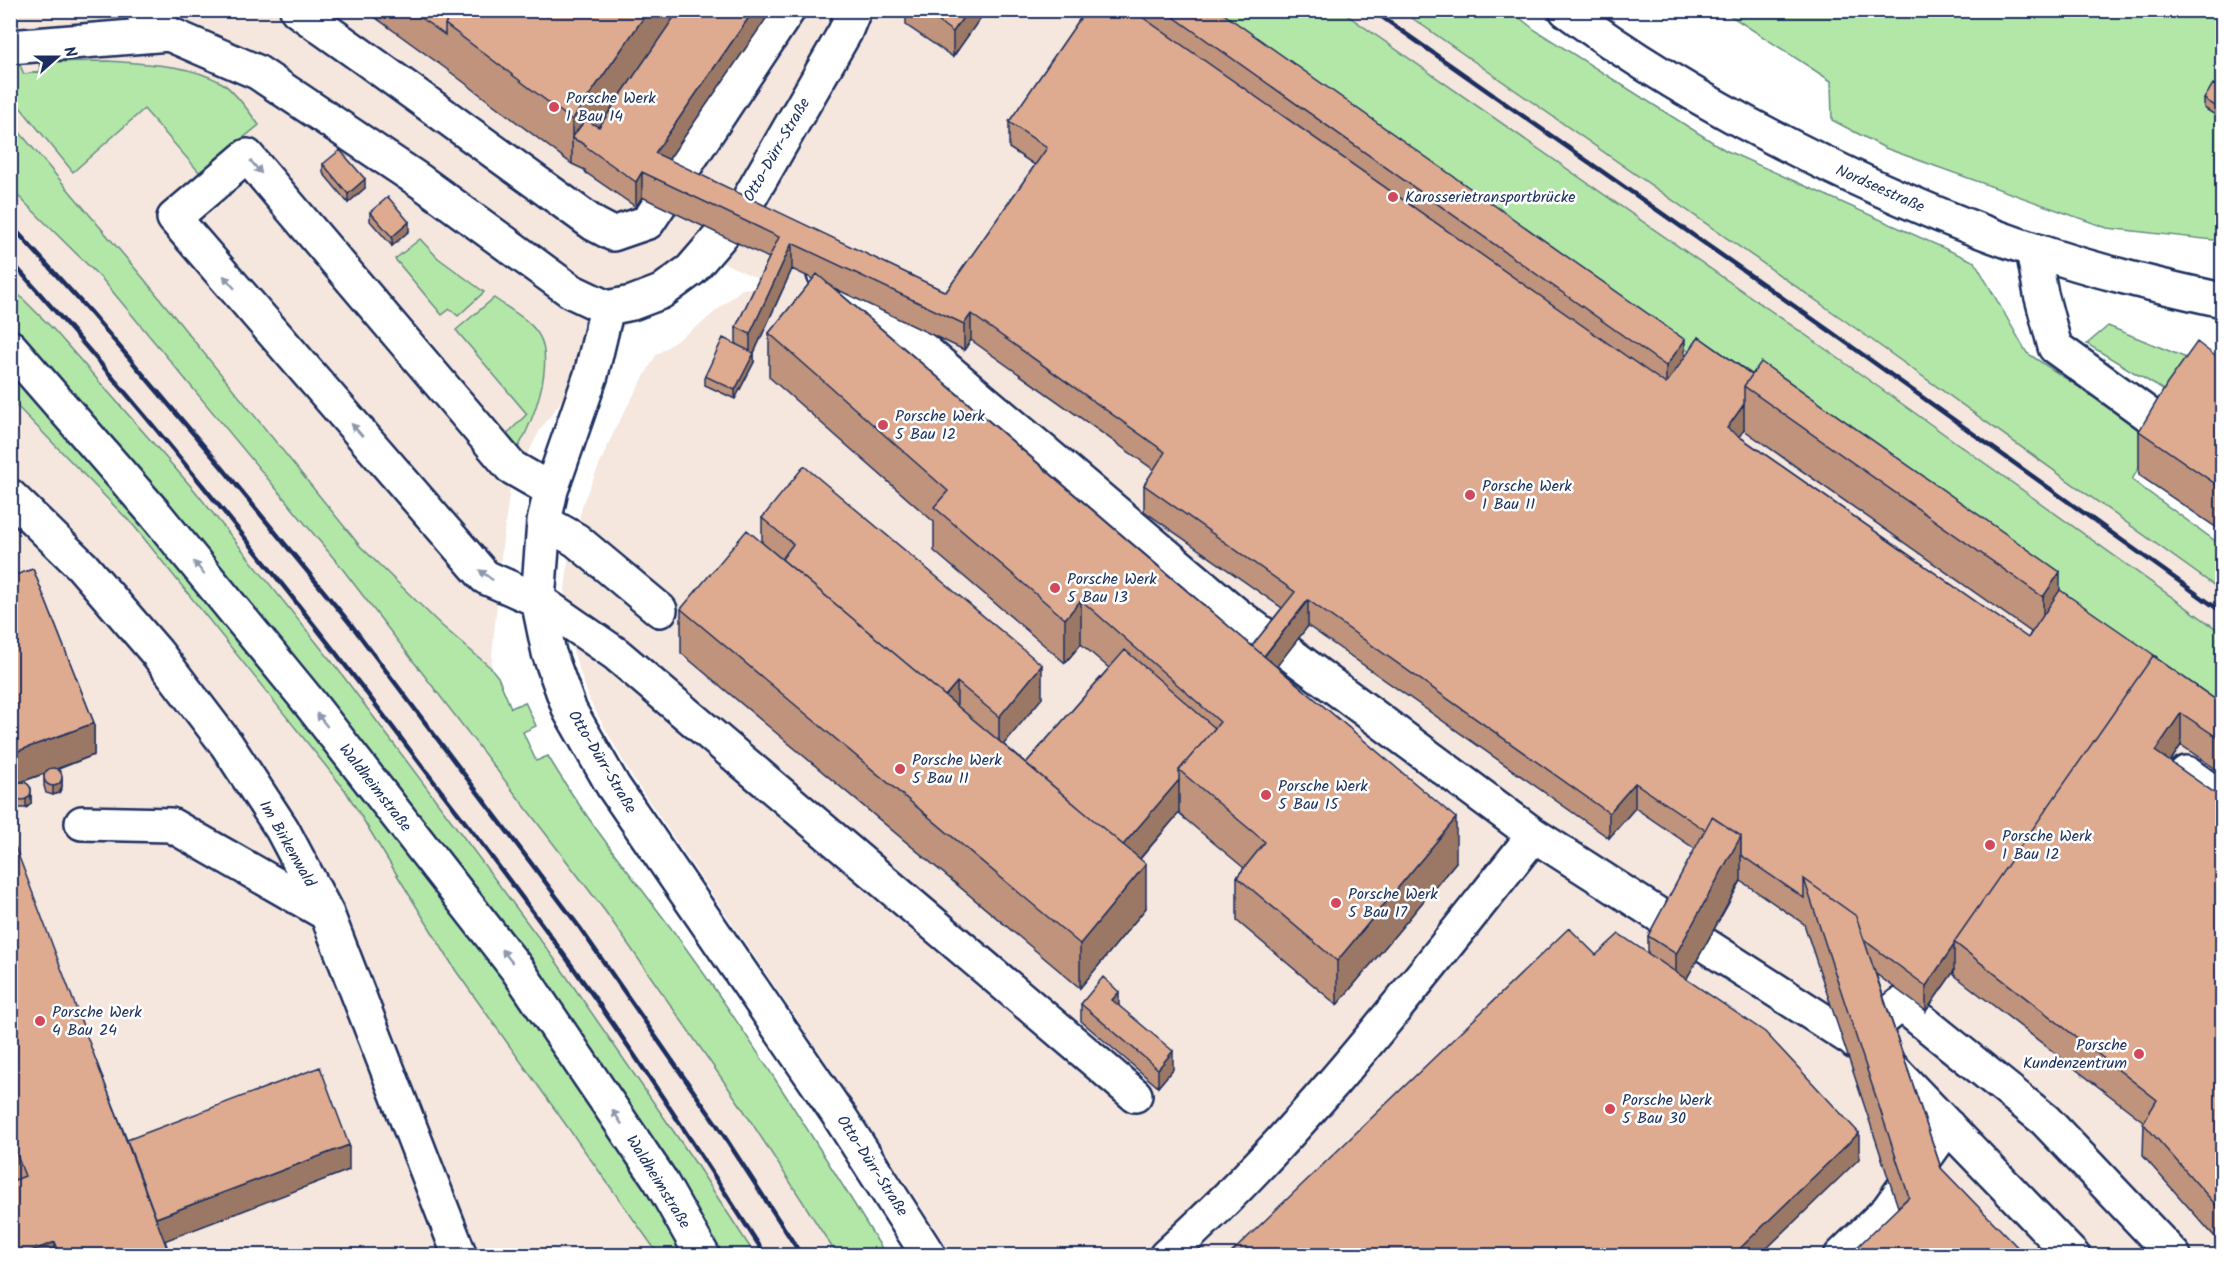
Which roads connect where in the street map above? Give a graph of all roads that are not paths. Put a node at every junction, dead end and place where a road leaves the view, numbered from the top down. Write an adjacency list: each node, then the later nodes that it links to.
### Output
1 (142, 10): 6 (street)
2 (297, 10): 3 (street)
3 (788, 10)
4 (854, 10): 8 (street, Otto-Dürr-Straße)
5 (1566, 10): 10 (street, Nordseestraße)
6 (169, 34): 7 (street); 13 (street)
7 (10, 47)
8 (742, 211): 9 (street); 13 (street, Otto-Dürr-Straße)
9 (770, 232)
10 (2033, 250): 12 (street, Nordseestraße); 15 (street)
11 (798, 254): 24 (street)
12 (2223, 300)
13 (607, 308): 16 (street, Otto-Dürr-Straße)
14 (10, 347): 30 (street, Waldheimstraße, one-way to 14)
15 (2168, 428)
16 (551, 490): 18 (street, Otto-Dürr-Straße); 19 (street, one-way to 16)
17 (10, 496): 25 (street, Im Birkenwald)
18 (544, 522): 19 (street, Otto-Dürr-Straße); 20 (street)
19 (538, 600): 27 (street); 31 (street, Otto-Dürr-Straße)
20 (660, 610)
21 (2186, 773): 22 (street)
22 (2223, 799)
23 (82, 823): 25 (street)
24 (1534, 835): 26 (street); 32 (street)
25 (327, 914): 29 (street, Im Birkenwald)
26 (1856, 1042): 28 (street); 35 (street)
27 (1136, 1095)
28 (1948, 1126): 33 (street); 34 (street)
29 (460, 1256)
30 (703, 1256)
31 (929, 1256)
32 (1166, 1256)
33 (1841, 1256)
34 (2073, 1256)
35 (2174, 1256)

